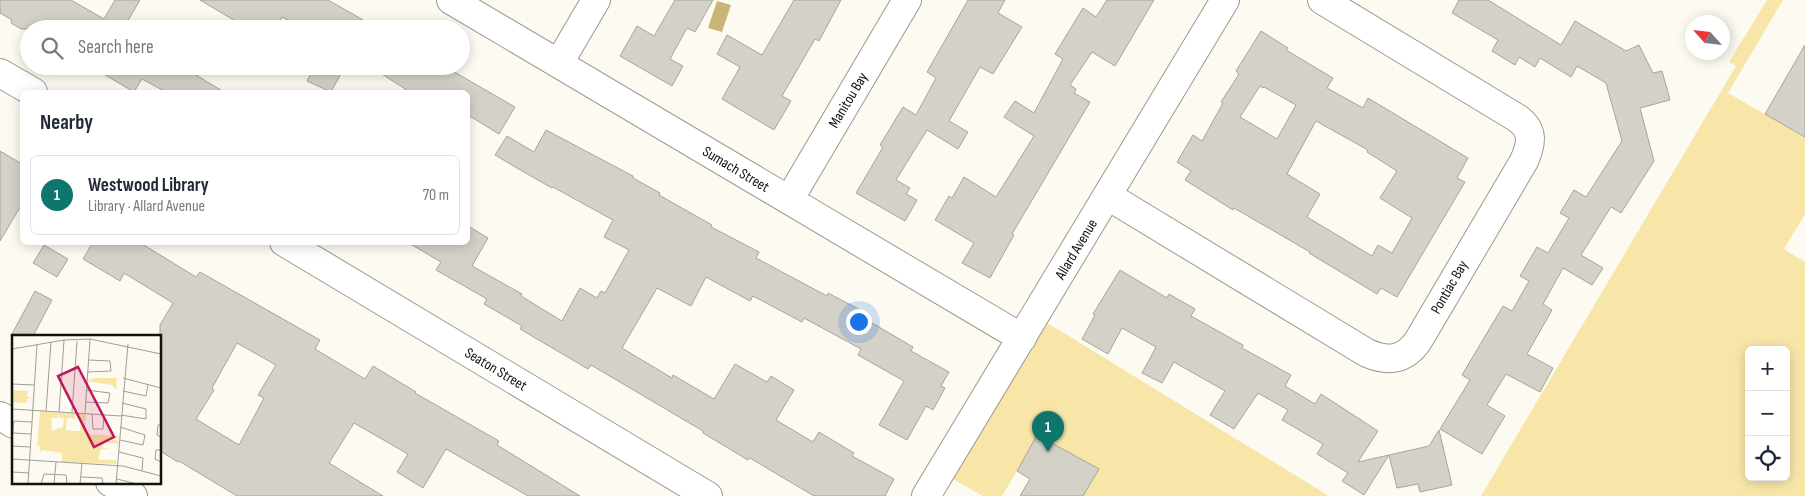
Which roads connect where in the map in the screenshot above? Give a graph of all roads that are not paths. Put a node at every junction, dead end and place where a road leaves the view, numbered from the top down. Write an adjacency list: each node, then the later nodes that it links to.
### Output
1 (450, 0): 6 (street, Sumach Street)
2 (596, 0): 6 (street)
3 (907, 0): 10 (street, Manitou Bay)
4 (1225, 0): 9 (street, Allard Avenue)
5 (1322, 0): 9 (street, Pontiac Bay)
6 (559, 64): 10 (street, Sumach Street)
7 (0, 73): 8 (street)
8 (30, 90)
9 (1108, 196): 12 (street, Allard Avenue)
10 (789, 200): 12 (street, Sumach Street)
11 (289, 245): 17 (street, Seaton Street)
12 (1022, 338): 18 (street, Allard Avenue)
13 (0, 416): 14 (street)
14 (12, 423)
15 (113, 484): 16 (street)
16 (133, 496)
17 (708, 496)
18 (926, 496)

